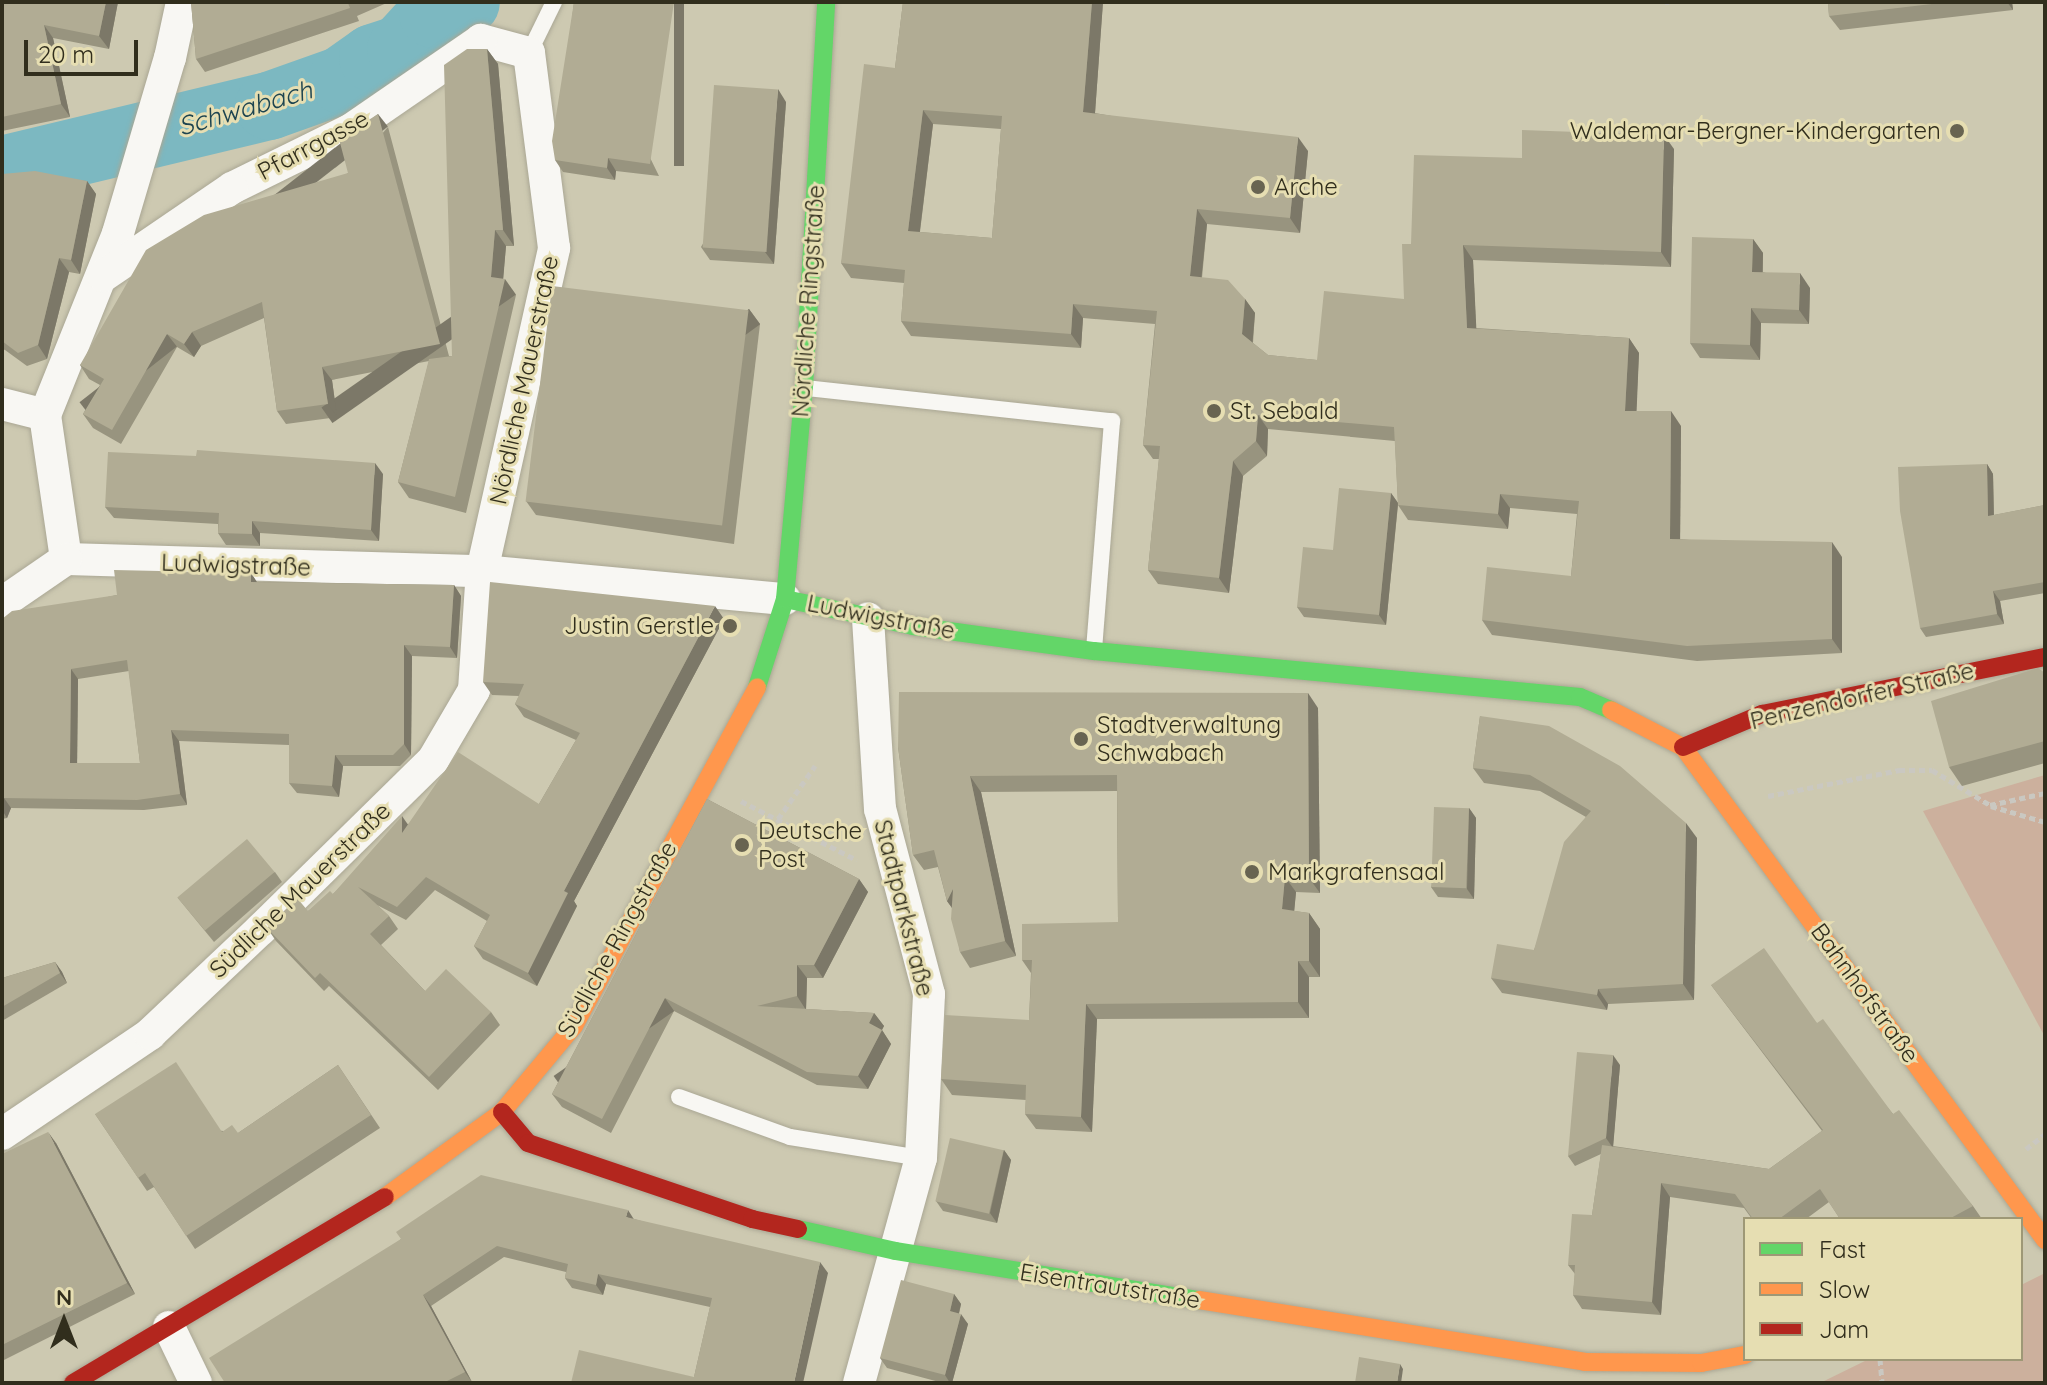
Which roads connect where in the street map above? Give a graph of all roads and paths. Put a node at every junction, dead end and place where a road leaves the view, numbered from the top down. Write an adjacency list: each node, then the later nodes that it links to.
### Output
1 (182, 2): 5 (street)
2 (554, 2): 4 (lane)
3 (826, 2): 6 (main road, Nördliche Ringstraße)
4 (529, 53): 5 (street, Pfarrgasse); 10 (street, Nördliche Mauerstraße)
5 (103, 276): 8 (street)
6 (804, 387): 11 (main road, Nördliche Ringstraße); 14 (lane)
7 (2, 404): 8 (street)
8 (45, 415): 9 (street)
9 (66, 559): 10 (street, Ludwigstraße); 12 (street)
10 (482, 571): 11 (street, Ludwigstraße); 27 (street, Südliche Mauerstraße)
11 (785, 599): 13 (main road, Ludwigstraße); 18 (main road, Südliche Ringstraße)
12 (2, 603)
13 (868, 618): 14 (main road, Ludwigstraße); 24 (street, Stadtparkstraße)
14 (1094, 651): 16 (main road, Ludwigstraße)
15 (2045, 657): 16 (main road, Penzendorfer Straße)
16 (1683, 747): 22 (main road, Bahnhofstraße)
17 (815, 766): 21 (path)
18 (705, 782): 21 (path); 26 (main road, Südliche Ringstraße)
19 (2045, 793): 20 (path)
20 (1990, 805): 22 (path); 23 (path)
21 (778, 819): 24 (path)
22 (1737, 819): 29 (main road, Bahnhofstraße)
23 (2045, 822)
24 (902, 883): 28 (street, Stadtparkstraße)
25 (679, 1097): 28 (lane)
26 (502, 1112): 30 (main road, Eisentrautstraße); 31 (main road, Südliche Ringstraße)
27 (2, 1134)
28 (921, 1158): 30 (street, Stadtparkstraße)
29 (2022, 1217)
30 (896, 1251): 34 (main road, Eisentrautstraße); 37 (street, Stadtparkstraße)
31 (169, 1327): 35 (main road, Südliche Ringstraße); 36 (street)
32 (1743, 1355): 34 (main road, Eisentrautstraße)
33 (1880, 1361): 38 (path)
34 (1583, 1372)
35 (73, 1383)
36 (196, 1383)
37 (859, 1383)
38 (1882, 1383)

